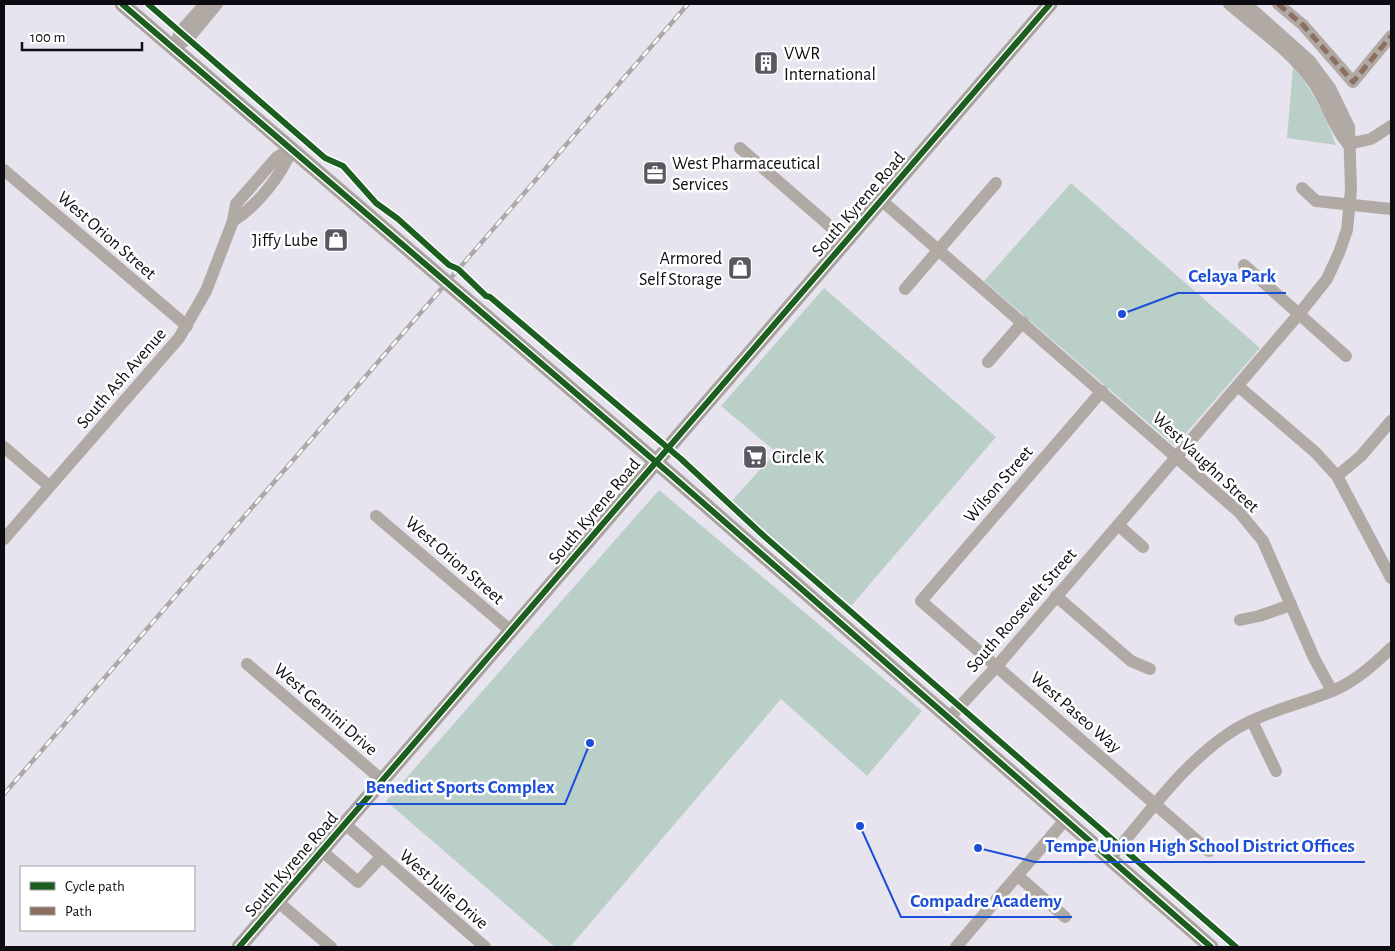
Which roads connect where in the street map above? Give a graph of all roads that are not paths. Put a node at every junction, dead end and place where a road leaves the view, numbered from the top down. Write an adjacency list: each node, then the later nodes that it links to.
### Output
1 (122, 4): 9 (main road)
2 (205, 4): 9 (street)
3 (217, 4): 9 (street)
4 (1050, 4): 17 (main road, South Kyrene Road)
5 (1229, 4): 11 (street)
6 (1246, 4): 11 (street, South Roosevelt Street)
7 (1278, 4): 8 (street)
8 (1391, 36)
9 (174, 48): 13 (main road)
10 (1391, 126): 11 (street)
11 (1348, 144): 18 (street, South Roosevelt Street)
12 (740, 148): 20 (street)
13 (292, 149): 26 (street, South Ash Avenue); 34 (main road)
14 (4, 170): 26 (street, West Orion Street)
15 (996, 183): 21 (street)
16 (1302, 188): 18 (street)
17 (881, 200): 20 (main road, South Kyrene Road); 21 (street, West Vaughn Street)
18 (1350, 204): 19 (street); 24 (street, South Roosevelt Street)
19 (1391, 209)
20 (847, 241): 34 (main road, South Kyrene Road)
21 (939, 249): 23 (street); 25 (street, West Vaughn Street)
22 (1244, 266): 24 (street)
23 (905, 289)
24 (1299, 314): 27 (street); 29 (street, South Roosevelt Street)
25 (1023, 322): 28 (street); 30 (street, West Vaughn Street)
26 (187, 326): 36 (street, South Ash Avenue)
27 (1346, 356)
28 (988, 362)
29 (1238, 386): 33 (street, South Roosevelt Street); 35 (street)
30 (1102, 391): 33 (street, West Vaughn Street); 43 (street, Wilson Street)
31 (1391, 421): 35 (street)
32 (4, 447): 36 (street)
33 (1176, 457): 38 (street, South Roosevelt Street); 44 (street, West Vaughn Street)
34 (656, 462): 46 (main road, South Kyrene Road); 52 (main road)
35 (1337, 476): 41 (street)
36 (49, 486): 39 (street, South Ash Avenue)
37 (376, 516): 46 (street, West Orion Street)
38 (1118, 525): 40 (street); 42 (street, South Roosevelt Street)
39 (4, 539)
40 (1143, 547)
41 (1391, 578)
42 (1056, 596): 49 (street, South Roosevelt Street); 50 (street)
43 (921, 601): 49 (street, West Paseo Way)
44 (1291, 606): 45 (street); 51 (street, West Vaughn Street)
45 (1240, 620)
46 (511, 632): 55 (main road, South Kyrene Road)
47 (1391, 648): 51 (street)
48 (247, 664): 55 (street, West Gemini Drive)
49 (997, 666): 52 (street, South Roosevelt Street); 56 (street, West Paseo Way)
50 (1150, 670)
51 (1332, 691): 53 (street)
52 (949, 718): 57 (main road)
53 (1252, 721): 54 (street); 56 (street)
54 (1276, 770)
55 (382, 780): 58 (main road, South Kyrene Road)
56 (1156, 805): 60 (street, West Paseo Way); 62 (street)
57 (1065, 820): 62 (main road); 63 (street)
58 (345, 824): 59 (main road, South Kyrene Road); 61 (street, West Julie Drive)
59 (322, 850): 61 (street, West Julie Drive); 64 (main road, South Kyrene Road)
60 (1209, 850)
61 (381, 857): 68 (street, West Julie Drive)
62 (1110, 858): 70 (main road)
63 (1018, 876): 65 (street); 69 (street)
64 (278, 902): 66 (main road, South Kyrene Road); 67 (street)
65 (1065, 917)
66 (239, 947)
67 (330, 947)
68 (485, 947)
69 (956, 947)
70 (1211, 947)

